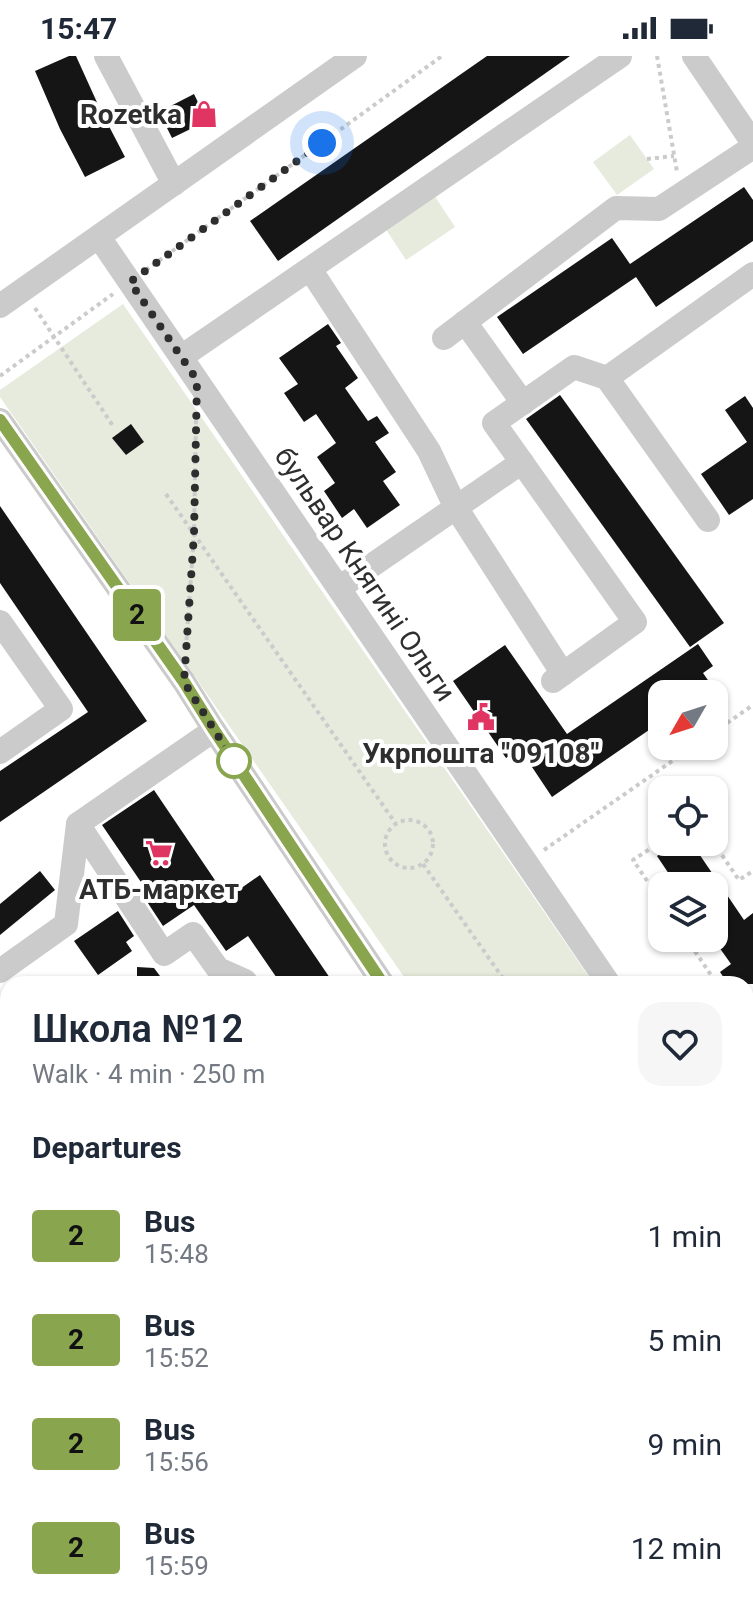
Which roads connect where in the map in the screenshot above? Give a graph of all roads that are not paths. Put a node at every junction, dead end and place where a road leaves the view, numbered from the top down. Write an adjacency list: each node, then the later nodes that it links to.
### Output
1 (106, 56): 6 (street)
2 (355, 56): 6 (street)
3 (620, 56): 8 (street)
4 (694, 56): 5 (street)
5 (753, 145): 11 (street)
6 (174, 184): 7 (street)
7 (99, 237): 10 (street); 13 (street, бульвар Княгині Ольги)
8 (310, 269): 13 (street); 18 (street)
9 (753, 274): 14 (street)
10 (0, 306)
11 (465, 322): 12 (street); 15 (street)
12 (444, 338)
13 (181, 357): 20 (street, бульвар Княгині Ольги)
14 (607, 378): 15 (street); 19 (street)
15 (523, 403): 17 (street)
16 (0, 420): 22 (street)
17 (522, 462): 18 (street); 18 (street)
18 (455, 506): 20 (street)
19 (708, 520)
20 (339, 588): 28 (street, бульвар Княгині Ольги)
21 (0, 622): 23 (street)
22 (214, 730): 24 (street); 27 (street)
23 (0, 752)
24 (78, 824): 25 (street); 26 (street)
25 (0, 971)
26 (234, 976)
27 (378, 976)
28 (604, 976)

